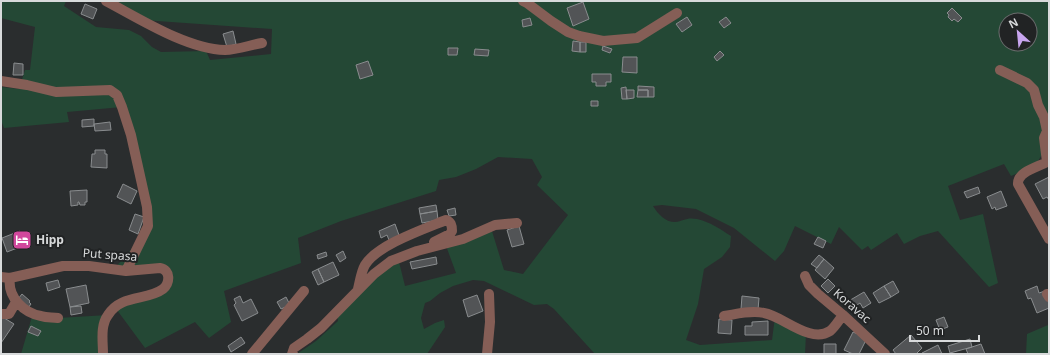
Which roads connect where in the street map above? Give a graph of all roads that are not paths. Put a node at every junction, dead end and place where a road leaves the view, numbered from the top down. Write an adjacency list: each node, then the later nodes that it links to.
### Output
1 (106, 1): 4 (street)
2 (523, 1): 3 (street)
3 (677, 13)
4 (262, 43)
5 (1000, 70): 8 (street)
6 (1, 81): 10 (street)
7 (517, 223): 9 (street)
8 (1049, 239)
9 (417, 251): 13 (street); 13 (street)
10 (126, 271): 12 (street, Put spasa); 21 (street, Put spasa)
11 (805, 276): 18 (street, Koravac)
12 (6, 278): 16 (street)
13 (358, 289): 23 (street)
14 (304, 291): 22 (street)
15 (489, 294): 24 (street)
16 (16, 302): 17 (street); 20 (street)
17 (1, 314)
18 (844, 315): 19 (street); 25 (street, Koravac)
19 (724, 316)
20 (58, 318)
21 (103, 354)
22 (252, 354)
23 (292, 354)
24 (487, 354)
25 (885, 354)

